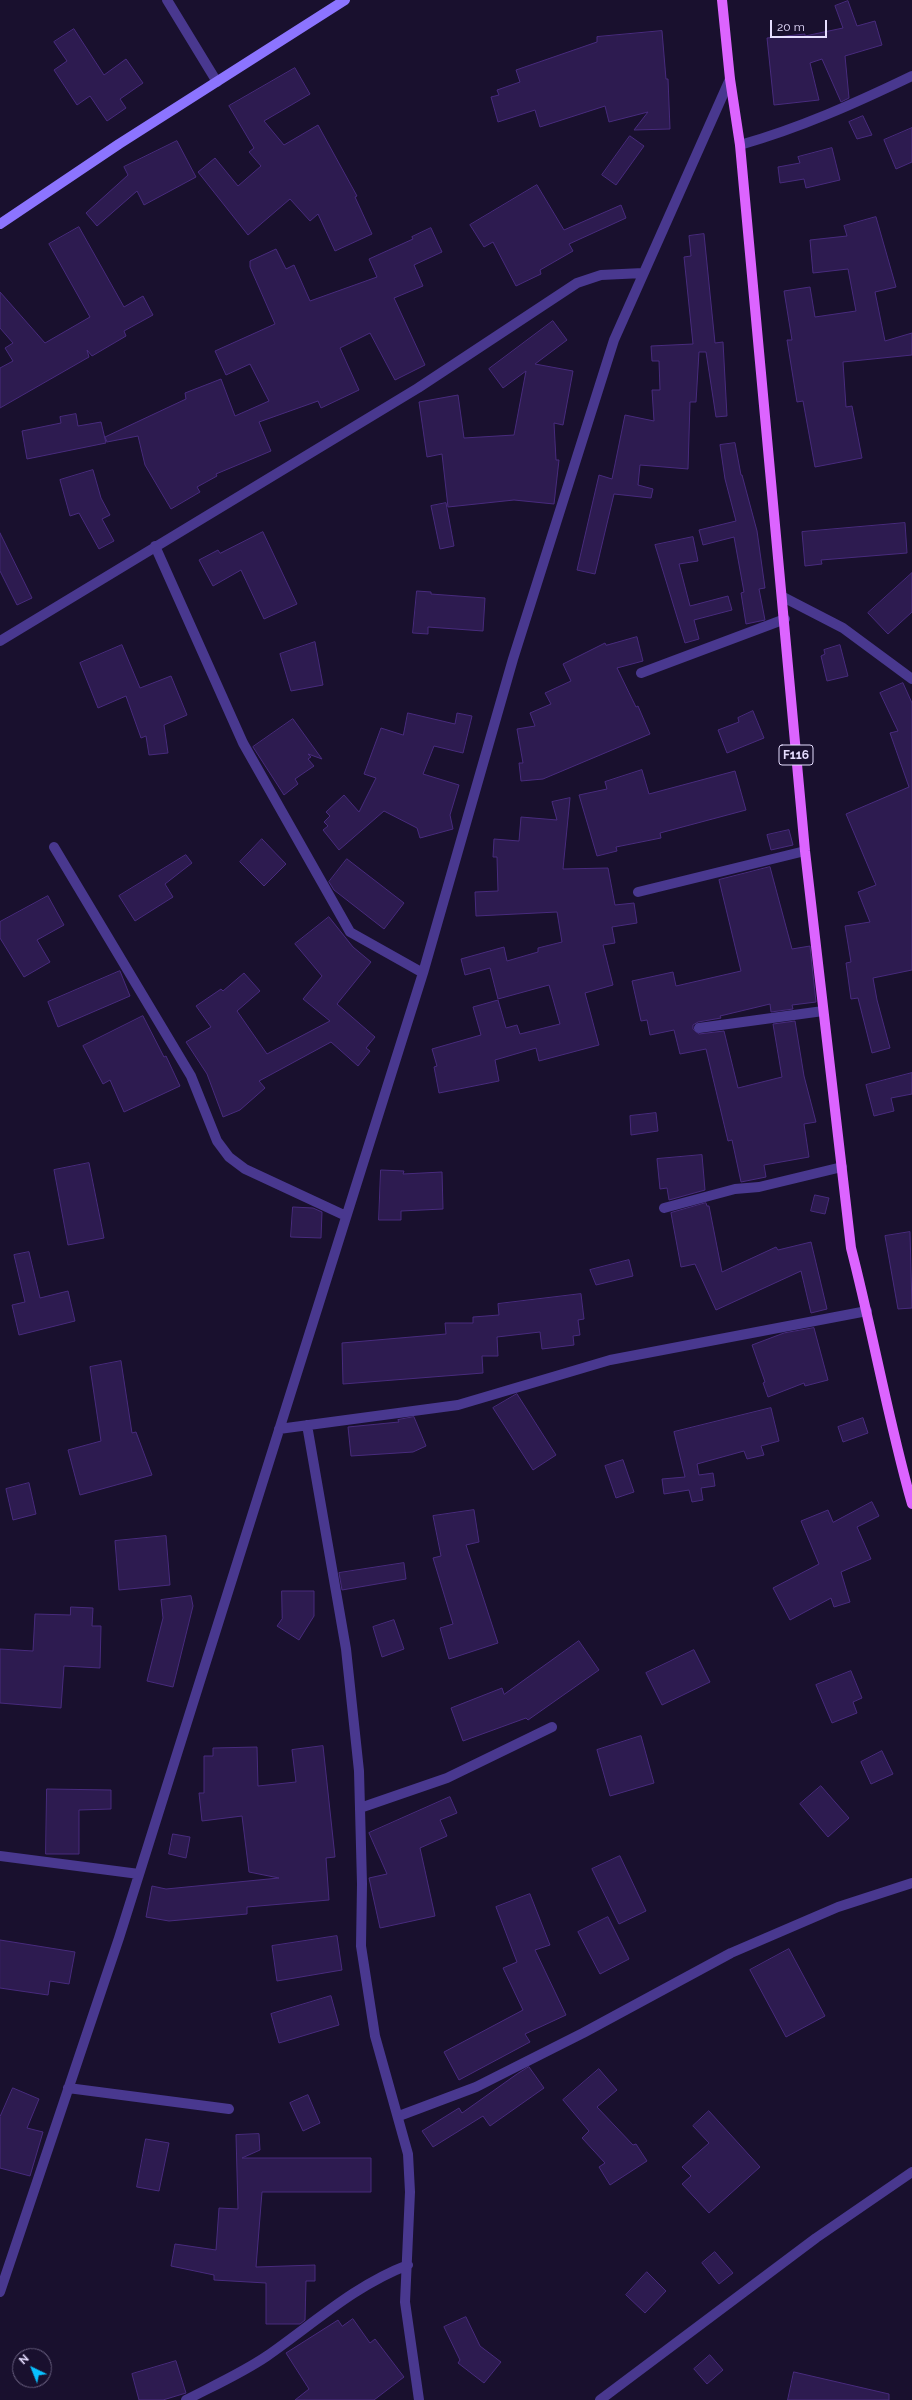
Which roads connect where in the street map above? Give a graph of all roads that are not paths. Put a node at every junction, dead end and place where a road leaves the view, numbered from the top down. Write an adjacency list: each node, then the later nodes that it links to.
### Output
1 (167, 0): 6 (street)
2 (345, 0): 6 (street)
3 (722, 0): 5 (main road, F116)
4 (912, 76): 7 (street)
5 (730, 79): 7 (main road, F116); 9 (street)
6 (217, 82): 8 (street)
7 (740, 145): 11 (main road, F116)
8 (0, 224)
9 (643, 273): 10 (street); 19 (street)
10 (155, 546): 13 (street); 19 (street)
11 (783, 597): 12 (main road, F116); 15 (street)
12 (785, 619): 14 (street); 17 (main road, F116)
13 (0, 641)
14 (641, 673)
15 (912, 679)
16 (54, 847): 24 (street)
17 (805, 851): 18 (street); 20 (main road, F116)
18 (638, 892)
19 (423, 973): 24 (street)
20 (823, 1011): 21 (street); 22 (main road, F116)
21 (699, 1028)
22 (842, 1167): 23 (street); 25 (main road, F116)
23 (664, 1208)
24 (346, 1216): 27 (street)
25 (867, 1311): 26 (street); 28 (main road, F116)
26 (307, 1425): 27 (street); 30 (street)
27 (279, 1429): 32 (street)
28 (912, 1504)
29 (552, 1727): 30 (street)
30 (360, 1808): 36 (street)
31 (0, 1856): 32 (street)
32 (139, 1874): 34 (street)
33 (912, 1883): 36 (street)
34 (68, 2088): 35 (street); 39 (street)
35 (229, 2109)
36 (399, 2116): 38 (street)
37 (912, 2172): 42 (street)
38 (408, 2265): 40 (street); 41 (street)
39 (0, 2292)
40 (186, 2400)
41 (420, 2400)
42 (600, 2400)

